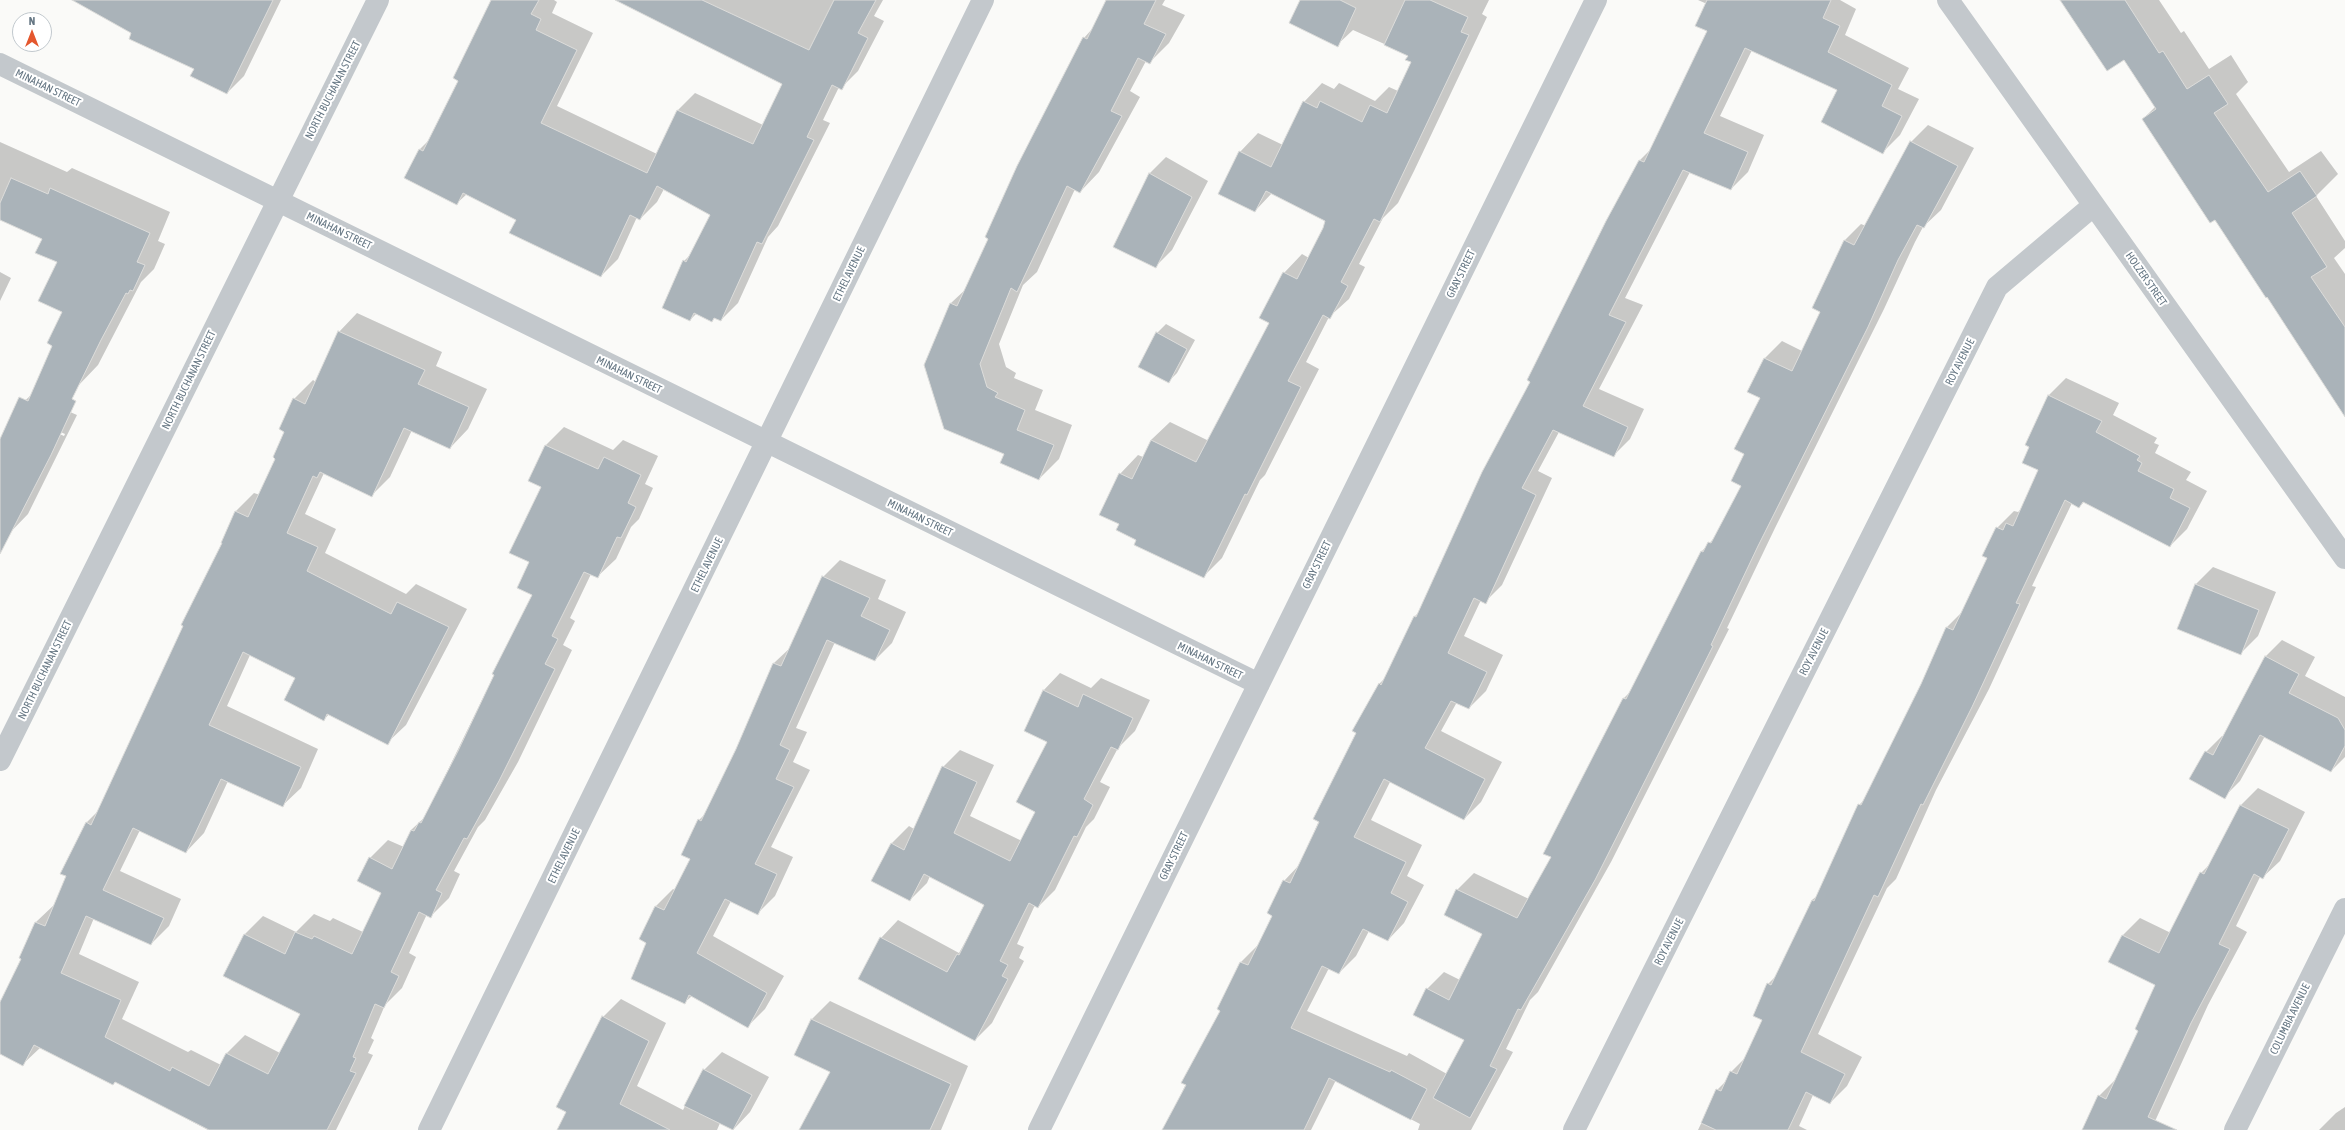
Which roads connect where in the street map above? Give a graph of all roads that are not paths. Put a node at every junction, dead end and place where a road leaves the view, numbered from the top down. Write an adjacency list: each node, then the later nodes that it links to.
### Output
1 (378, 0): 6 (street, NORTH BUCHANAN STREET)
2 (983, 0): 8 (street, ETHEL AVENUE)
3 (1596, 0): 10 (street, GRAY STREET)
4 (1948, 0): 7 (street, HOLZER STREET)
5 (0, 64): 6 (street, MINAHAN STREET)
6 (277, 201): 8 (street, MINAHAN STREET); 11 (street, NORTH BUCHANAN STREET)
7 (2094, 205): 9 (street, HOLZER STREET); 15 (street, ROY AVENUE)
8 (767, 442): 10 (street, MINAHAN STREET); 13 (street, ETHEL AVENUE)
9 (2345, 558)
10 (1258, 684): 14 (street, GRAY STREET)
11 (0, 760)
12 (2345, 909): 16 (street, COLUMBIA AVENUE)
13 (429, 1130)
14 (1039, 1130)
15 (1574, 1130)
16 (2235, 1130)

